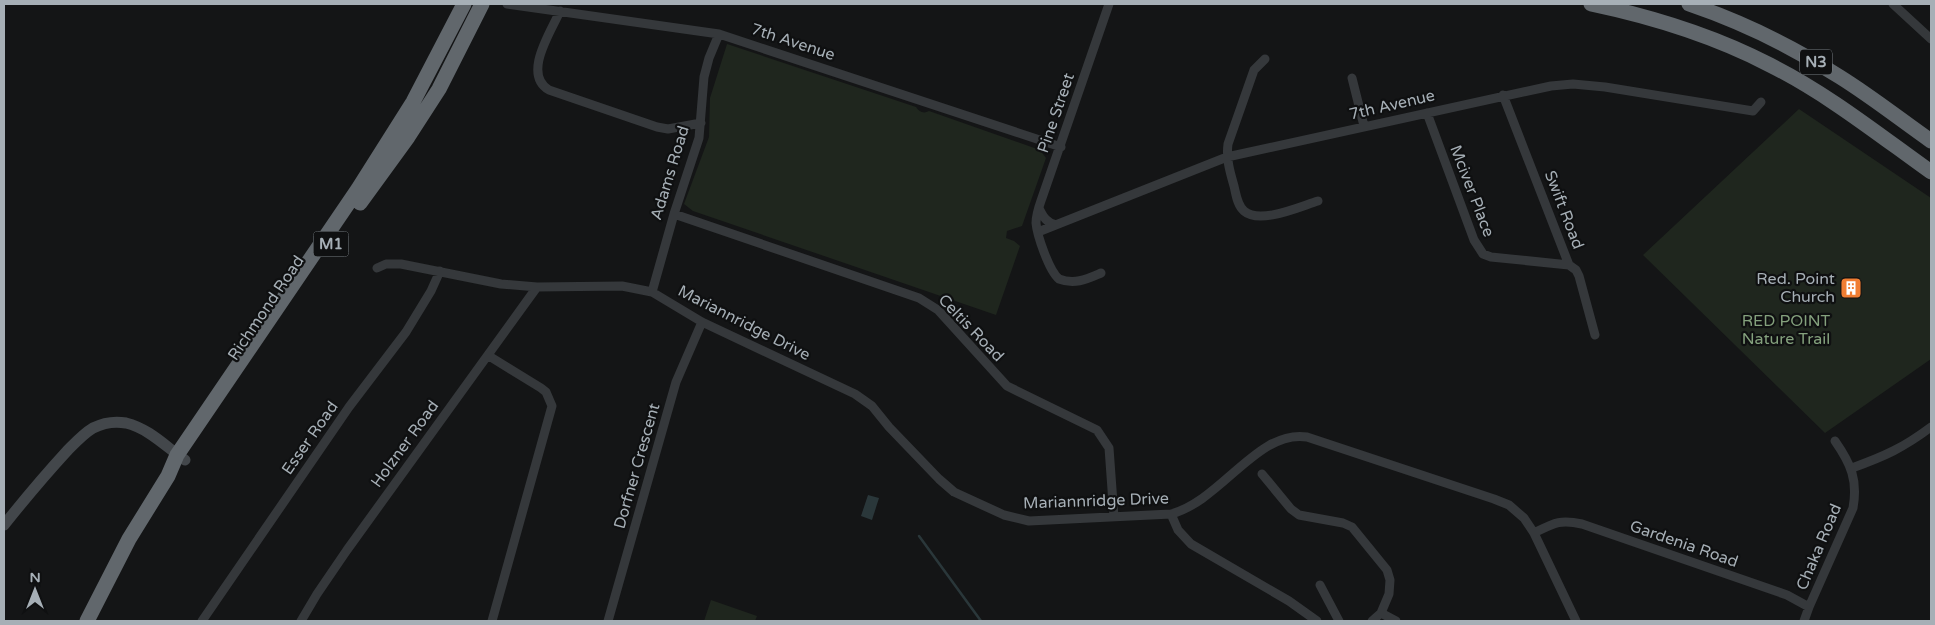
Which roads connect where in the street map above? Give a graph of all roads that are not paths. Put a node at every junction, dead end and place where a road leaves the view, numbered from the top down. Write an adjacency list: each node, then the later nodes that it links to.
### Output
1 (464, 4): 38 (highway, Richmond Road / M1)
2 (482, 4): 38 (highway, Richmond Road / M1)
3 (507, 4): 8 (street, 7th Avenue)
4 (1109, 4): 19 (street, Pine Street)
5 (1591, 4): 21 (highway, N3)
6 (1689, 4): 18 (highway, N3)
7 (1893, 4): 10 (street)
8 (560, 11): 9 (street, 7th Avenue); 16 (street)
9 (719, 34): 16 (street, Adams Road); 19 (street, 7th Avenue)
10 (1931, 39)
11 (1264, 59): 20 (street)
12 (1352, 78): 17 (street)
13 (1503, 95): 14 (street, 7th Avenue); 15 (street, 7th Avenue); 27 (street, Swift Road)
14 (1761, 102)
15 (1427, 113): 17 (street, 7th Avenue); 27 (street, Mciver Place)
16 (701, 122): 24 (street, Adams Road)
17 (1364, 126): 20 (street, 7th Avenue)
18 (1931, 141)
19 (1061, 146): 23 (street, Pine Street)
20 (1227, 157): 22 (street); 25 (street, 7th Avenue)
21 (1931, 172)
22 (1318, 201)
23 (1039, 208): 25 (street); 26 (street, Pine Street)
24 (674, 214): 32 (street, Adams Road); 42 (street, Celtis Road)
25 (1056, 225): 26 (street, 7th Avenue)
26 (1038, 232): 30 (street)
27 (1569, 265): 34 (street, Swift Road)
28 (377, 268): 29 (street, Mariannridge Drive)
29 (440, 271): 31 (street, Mariannridge Drive); 49 (street, Esser Road)
30 (1102, 274)
31 (537, 287): 32 (street, Mariannridge Drive); 35 (street, Holzner Road)
32 (652, 292): 33 (street, Mariannridge Drive)
33 (702, 322): 42 (street, Mariannridge Drive); 52 (street, Dorfner Crescent)
34 (1595, 335)
35 (489, 356): 50 (street, Holzner Road); 51 (street)
36 (1931, 427): 39 (street)
37 (1836, 441): 39 (street, Chaka Road)
38 (181, 458): 43 (street); 48 (highway, Richmond Road / M1)
39 (1852, 468): 46 (street, Chaka Road)
40 (1262, 474): 47 (street)
41 (1171, 514): 42 (street, Mariannridge Drive); 44 (street, Mariannridge Drive); 53 (street)
42 (1114, 516)
43 (4, 525)
44 (1534, 533): 46 (street, Gardenia Road); 57 (street, Mariannridge Drive)
45 (1320, 585): 54 (street)
46 (1809, 607): 58 (street)
47 (1381, 613): 55 (street); 56 (street)
48 (87, 621)
49 (202, 621)
50 (301, 621)
51 (492, 621)
52 (608, 621)
53 (1317, 621)
54 (1339, 621)
55 (1372, 621)
56 (1396, 621)
57 (1576, 621)
58 (1804, 621)

